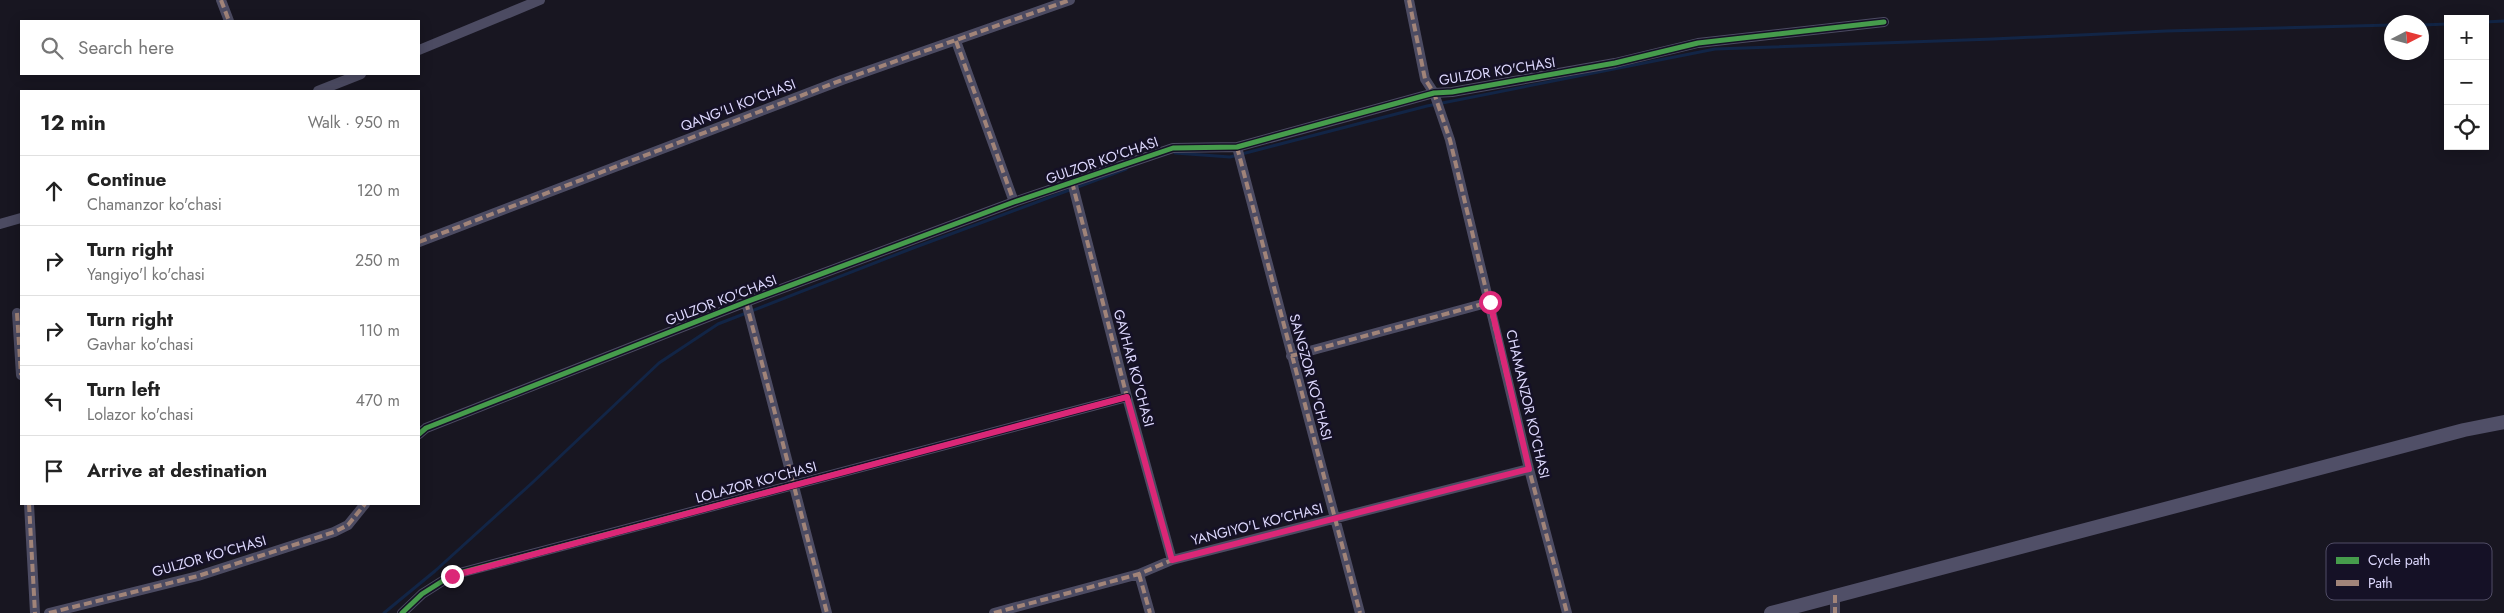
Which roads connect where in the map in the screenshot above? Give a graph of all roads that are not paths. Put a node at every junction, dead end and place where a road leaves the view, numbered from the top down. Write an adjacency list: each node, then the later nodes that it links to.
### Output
1 (221, 0): 5 (street)
2 (540, 0): 8 (street)
3 (1070, 0): 7 (street, QANG'LI KO'CHASI)
4 (1408, 0): 11 (street, CHAMANZOR KO'CHASI)
5 (229, 20)
6 (1884, 22): 11 (street, GULZOR KO'CHASI)
7 (956, 41): 14 (street); 17 (street, QANG'LI KO'CHASI)
8 (420, 50)
9 (358, 75): 10 (street)
10 (321, 90)
11 (1434, 93): 12 (street, GULZOR KO'CHASI); 19 (street, CHAMANZOR KO'CHASI)
12 (1237, 147): 13 (street, GULZOR KO'CHASI); 21 (street, SANGZOR KO'CHASI)
13 (1072, 182): 14 (street, GULZOR KO'CHASI); 23 (street, GAVHAR KO'CHASI)
14 (1014, 202): 18 (street, GULZOR KO'CHASI)
15 (20, 218): 16 (street)
16 (0, 224)
17 (420, 242)
18 (746, 302): 25 (street, GULZOR KO'CHASI); 27 (street)
19 (1490, 302): 21 (street); 26 (street, CHAMANZOR KO'CHASI)
20 (17, 313): 22 (street)
21 (1291, 356): 30 (street, SANGZOR KO'CHASI)
22 (20, 360)
23 (1127, 397): 27 (street, LOLAZOR KO'CHASI); 31 (street, GAVHAR KO'CHASI)
24 (2504, 422): 33 (main road)
25 (420, 433)
26 (1529, 469): 30 (street, YANGIYO'L KO'CHASI); 41 (street, CHAMANZOR KO'CHASI)
27 (795, 486): 36 (street, LOLAZOR KO'CHASI); 37 (street)
28 (29, 505): 34 (street)
29 (365, 505): 35 (street, GULZOR KO'CHASI)
30 (1334, 518): 31 (street, YANGIYO'L KO'CHASI); 40 (street, SANGZOR KO'CHASI)
31 (1172, 560): 32 (street, YANGIYO'L KO'CHASI)
32 (1139, 574): 38 (street, YANGIYO'L KO'CHASI); 39 (street)
33 (1834, 595): 42 (main road); 43 (street)
34 (35, 613)
35 (49, 613)
36 (402, 613)
37 (827, 613)
38 (994, 613)
39 (1150, 613)
40 (1360, 613)
41 (1567, 613)
42 (1771, 613)
43 (1835, 613)

